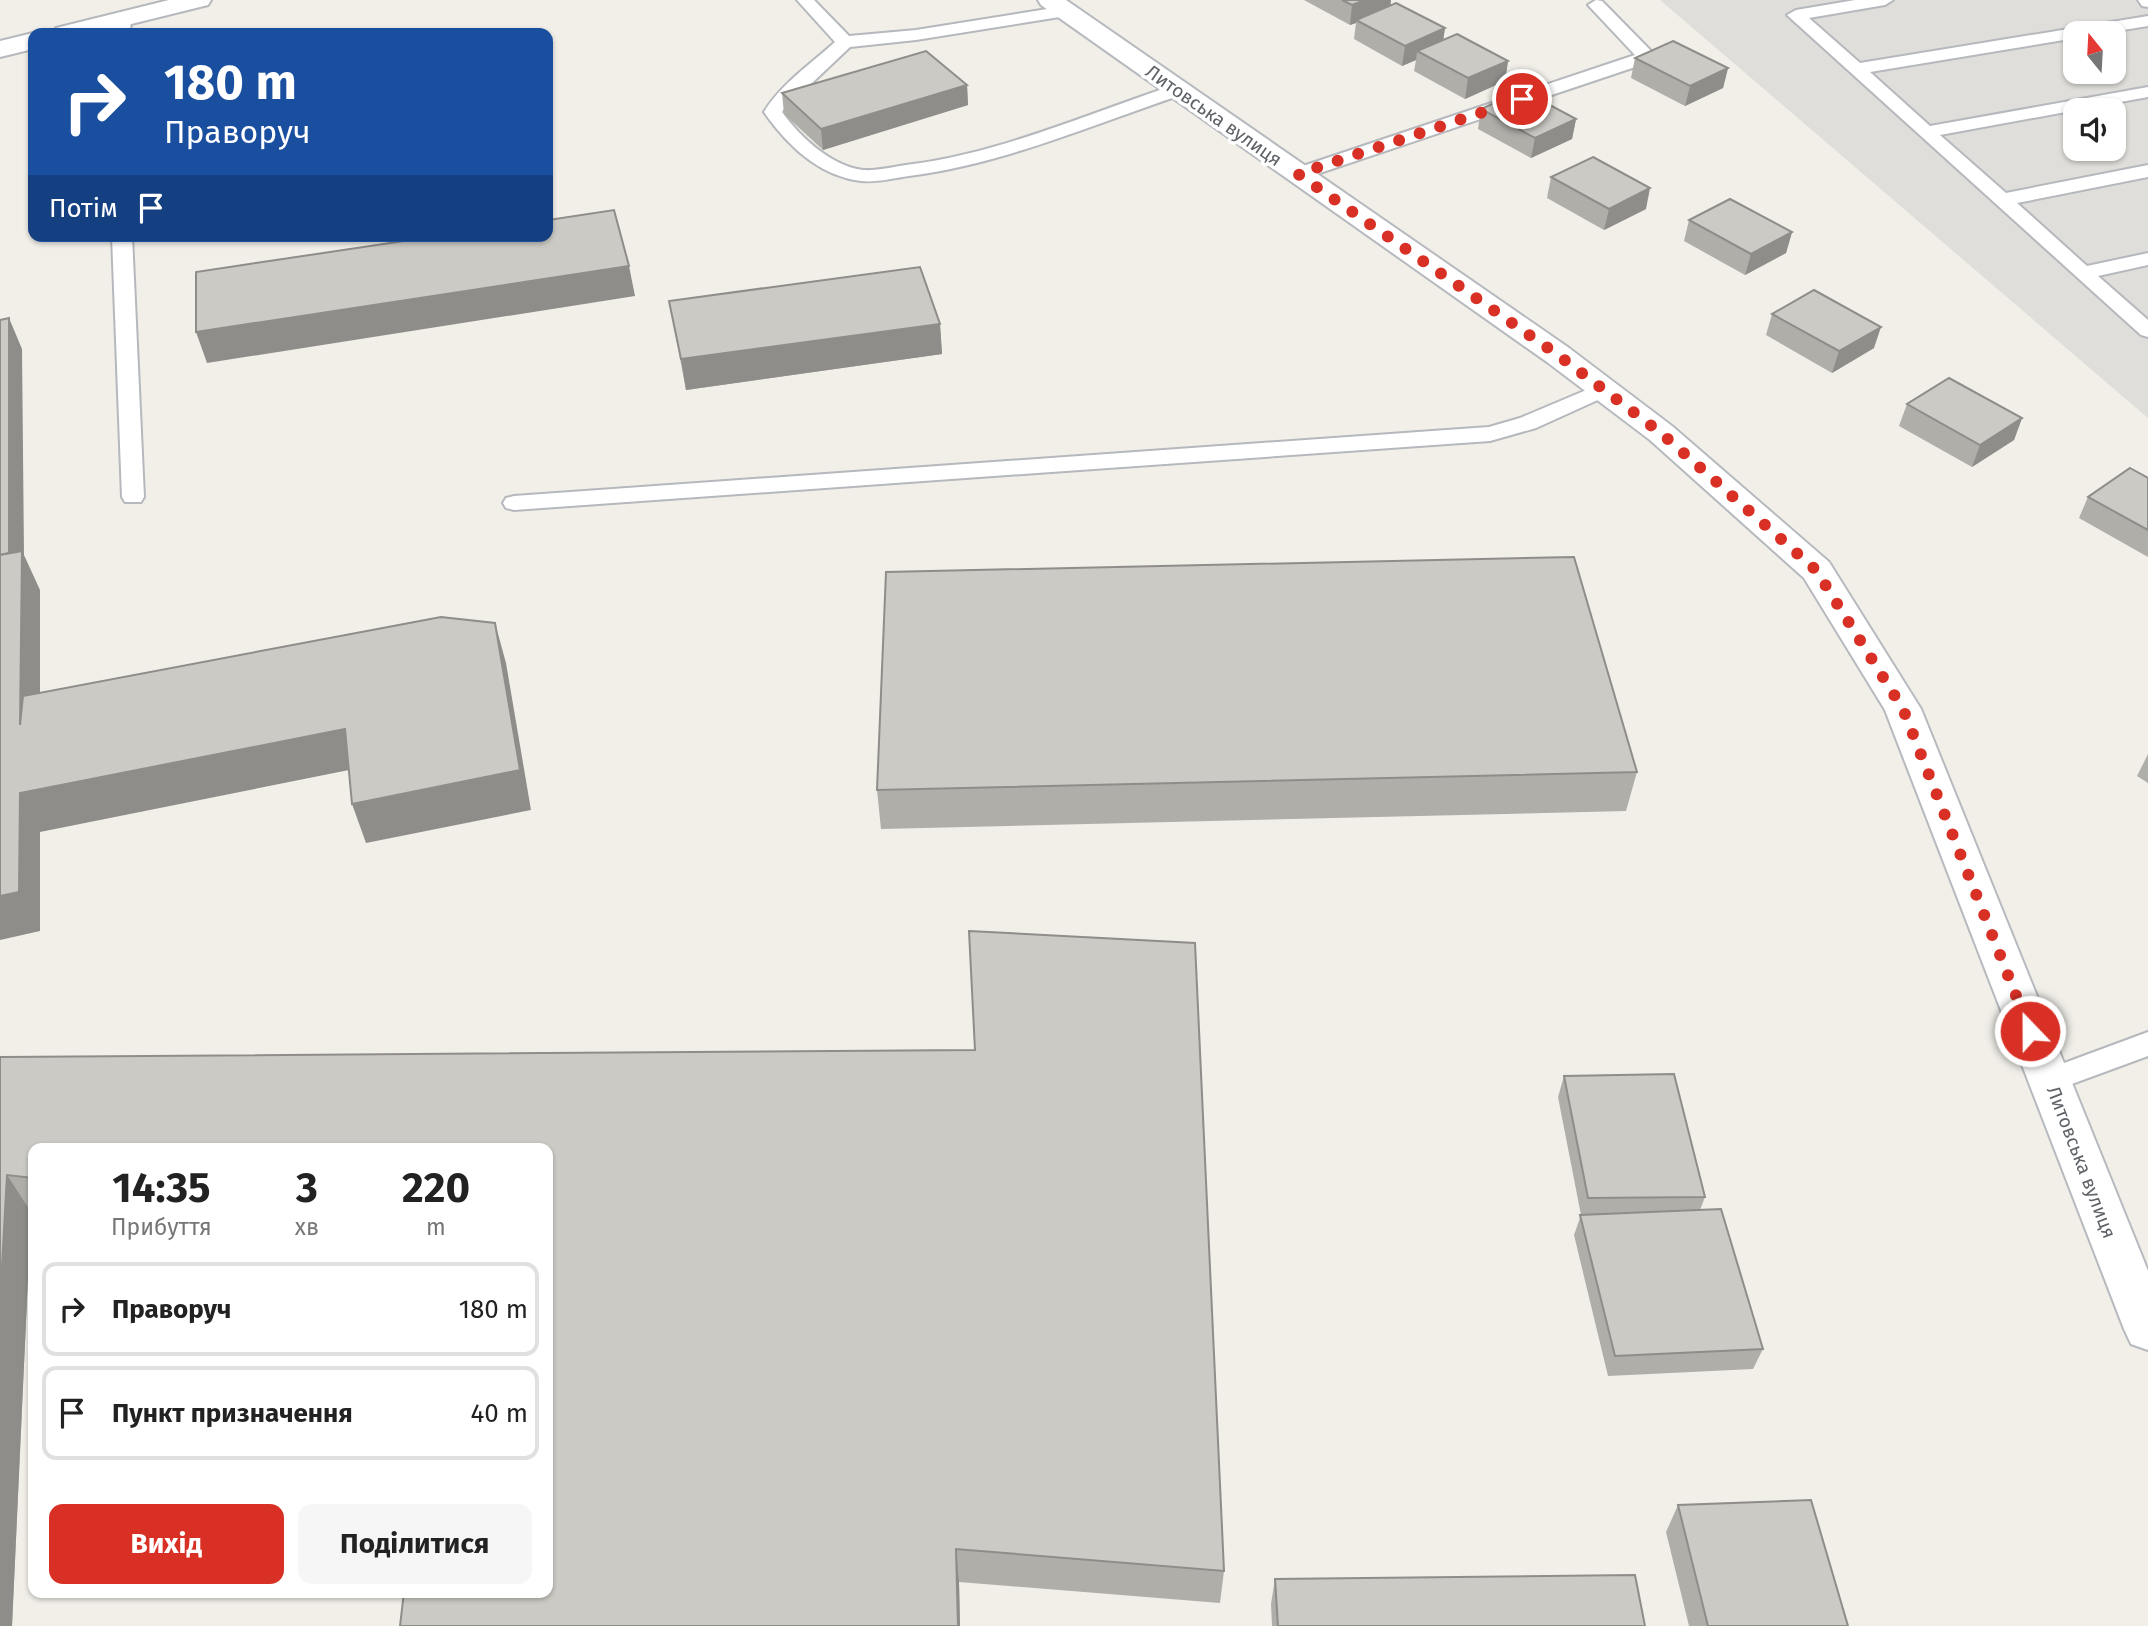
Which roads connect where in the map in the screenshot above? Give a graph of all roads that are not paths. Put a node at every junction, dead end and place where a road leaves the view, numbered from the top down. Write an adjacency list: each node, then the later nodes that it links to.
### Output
1 (199, 0): 7 (street)
2 (805, 0): 9 (lane)
3 (1885, 0): 11 (lane)
4 (1596, 5): 16 (lane)
5 (1058, 6): 9 (lane); 12 (street, Литовська вулиця)
6 (2148, 21): 11 (lane)
7 (122, 26)
8 (28, 42): 10 (street)
9 (845, 42): 12 (lane)
10 (0, 49)
11 (1856, 69): 14 (lane)
12 (1178, 90): 16 (street, Литовська вулиця)
13 (2148, 92): 14 (lane)
14 (1926, 132): 17 (lane)
15 (2148, 171): 17 (lane)
16 (1298, 174): 22 (street, Литовська вулиця)
17 (2002, 200): 20 (lane)
18 (122, 242): 23 (lane)
19 (2148, 259): 20 (lane)
20 (2084, 273): 21 (lane)
21 (2148, 331)
22 (1603, 389): 24 (lane); 26 (street, Литовська вулиця)
23 (133, 498)
24 (514, 503)
25 (2148, 1044): 26 (lane)
26 (2050, 1080): 27 (street, Литовська вулиця)
27 (2148, 1329)

